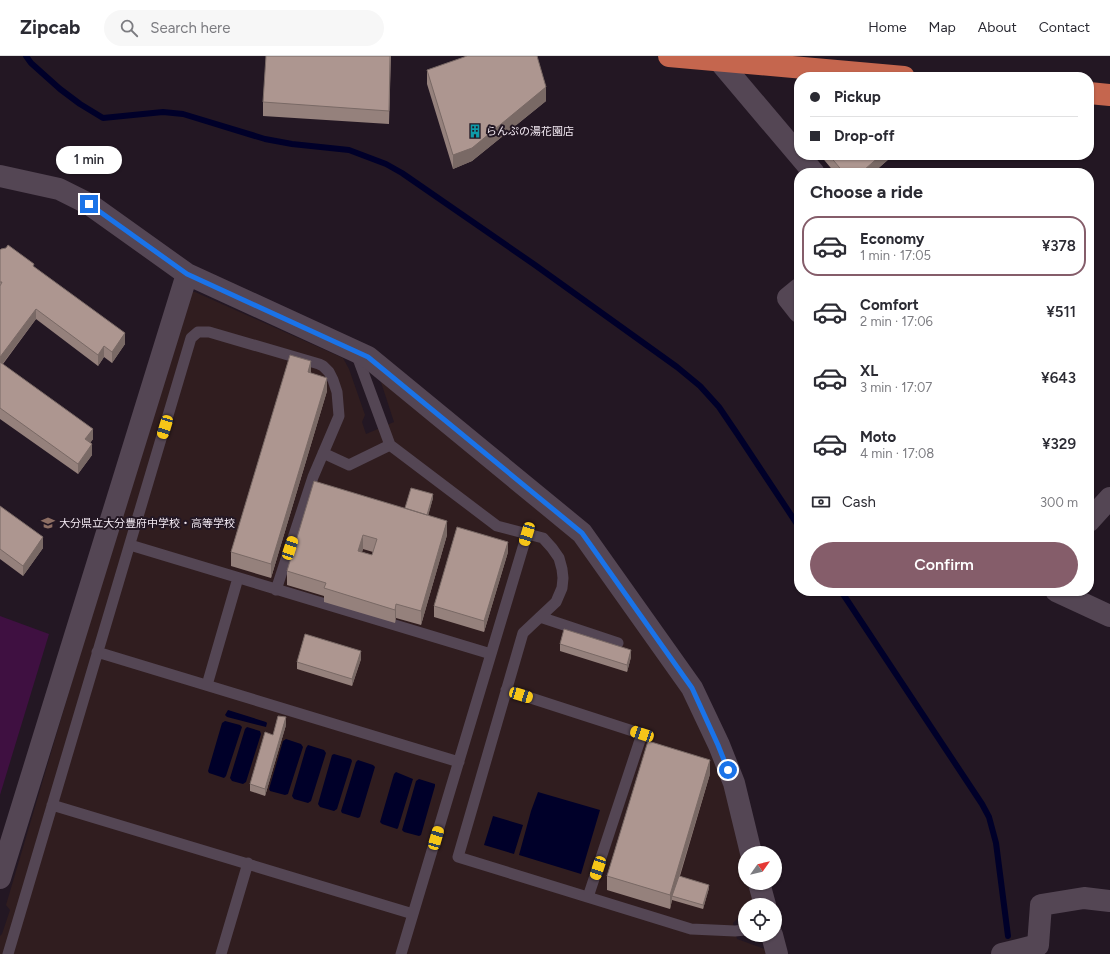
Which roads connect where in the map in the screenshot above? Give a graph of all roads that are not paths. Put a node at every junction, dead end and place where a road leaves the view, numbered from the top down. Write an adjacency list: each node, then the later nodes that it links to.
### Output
1 (669, 56): 2 (highway)
2 (717, 58): 3 (highway); 6 (street)
3 (855, 72)
4 (1094, 93): 5 (highway)
5 (1110, 95)
6 (794, 149)
7 (803, 160): 8 (street)
8 (810, 168)
9 (0, 176): 10 (street)
10 (187, 274): 13 (street); 34 (street)
11 (794, 293): 12 (street)
12 (794, 306)
13 (356, 351): 14 (lane); 32 (street)
14 (390, 445): 15 (lane); 18 (lane)
15 (323, 453): 19 (lane); 21 (lane)
16 (1110, 498): 17 (street)
17 (1094, 516)
18 (527, 534): 24 (lane); 27 (lane)
19 (130, 545): 20 (lane); 26 (lane)
20 (238, 578): 21 (lane); 28 (lane)
21 (276, 590): 27 (lane)
22 (1067, 596): 23 (street)
23 (1110, 616)
24 (540, 617): 25 (lane); 29 (lane)
25 (618, 643)
26 (98, 652): 28 (lane); 31 (lane)
27 (491, 654): 30 (lane)
28 (207, 685): 30 (lane)
29 (506, 690): 35 (lane); 35 (lane)
30 (459, 762): 37 (lane)
31 (52, 805): 33 (lane); 40 (lane)
32 (749, 846)
33 (248, 863): 37 (lane); 41 (lane)
34 (0, 878)
35 (588, 897): 38 (lane)
36 (1110, 901): 44 (street)
37 (413, 914): 42 (lane)
38 (738, 931)
39 (774, 942): 43 (street)
40 (8, 954)
41 (221, 954)
42 (401, 954)
43 (777, 954)
44 (1002, 954)

